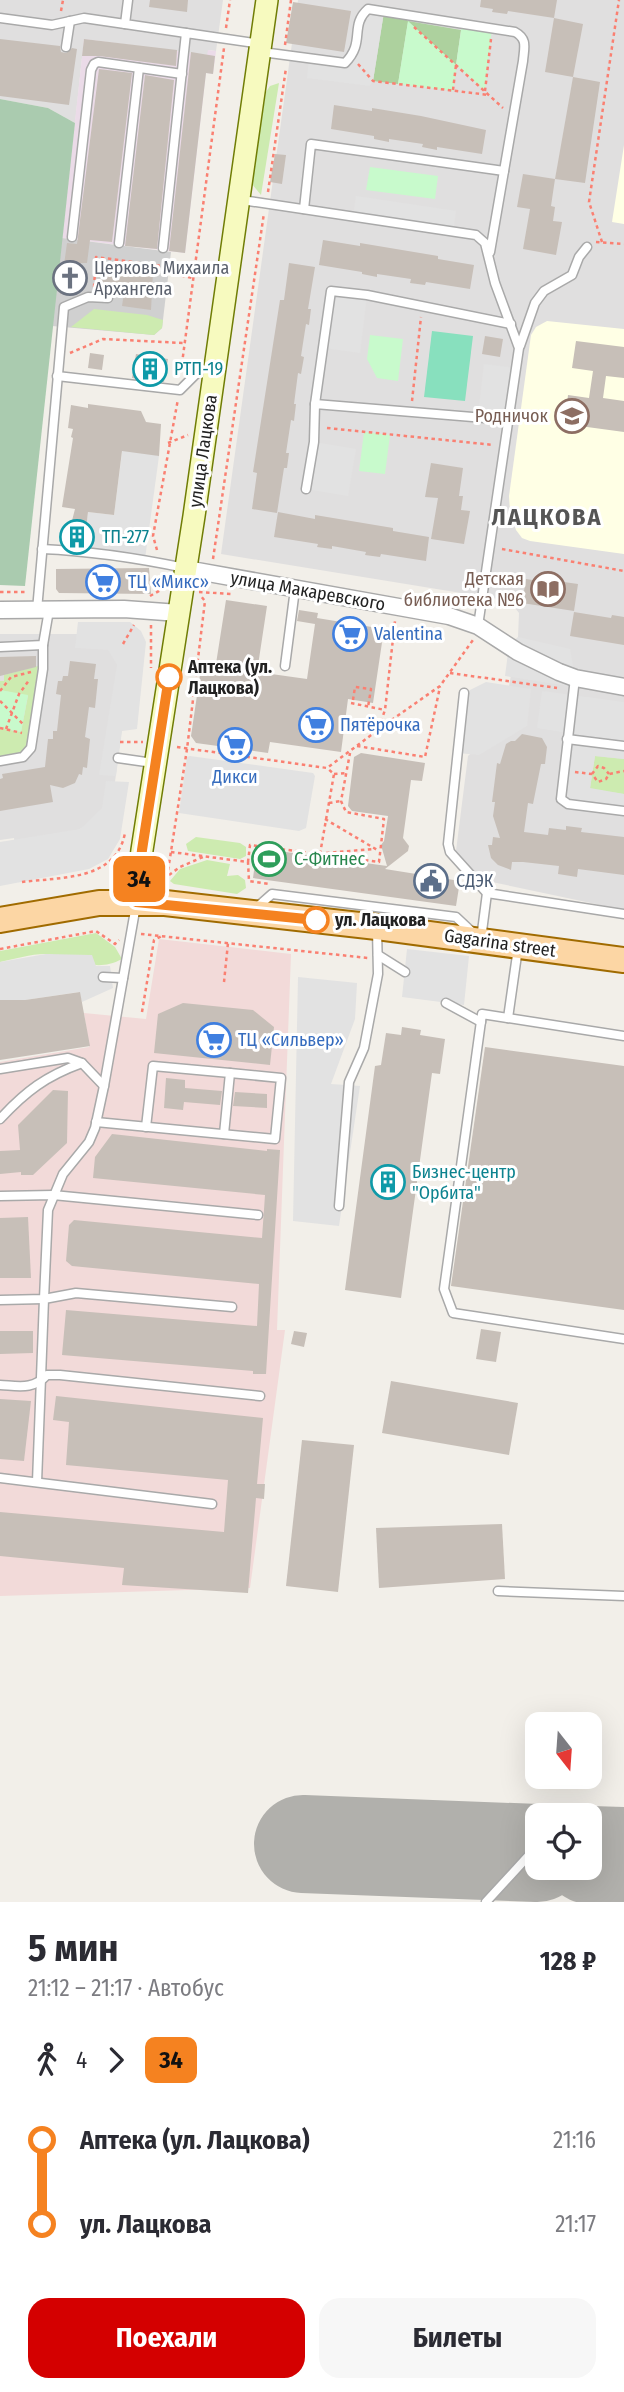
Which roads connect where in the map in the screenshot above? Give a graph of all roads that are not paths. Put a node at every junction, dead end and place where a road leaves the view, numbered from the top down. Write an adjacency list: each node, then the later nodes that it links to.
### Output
1 (128, 0): 5 (lane)
2 (267, 0): 8 (street, улица Лацкова)
3 (0, 18): 4 (lane)
4 (70, 21): 5 (lane); 7 (lane)
5 (125, 24): 6 (lane)
6 (186, 33): 8 (lane); 10 (lane)
7 (66, 47)
8 (260, 48): 11 (lane); 12 (street, улица Лацкова)
9 (139, 68): 10 (lane); 14 (lane); 15 (lane)
10 (182, 74): 17 (lane)
11 (504, 171): 13 (lane); 18 (lane)
12 (238, 199): 13 (lane); 22 (street, улица Лацкова)
13 (304, 209): 18 (lane)
14 (72, 237)
15 (119, 243)
16 (587, 247): 21 (lane)
17 (163, 248)
18 (489, 255): 20 (lane)
19 (108, 298): 23 (lane)
20 (511, 324): 21 (lane); 24 (lane)
21 (519, 348): 25 (lane)
22 (215, 371): 23 (lane); 28 (street, улица Лацкова)
23 (57, 376): 27 (lane)
24 (315, 404): 25 (lane); 26 (lane)
25 (509, 419): 33 (lane)
26 (306, 489)
27 (42, 550): 28 (lane); 31 (lane)
28 (177, 566): 29 (street, улица Макаревского); 32 (street, улица Лацкова)
29 (295, 589): 33 (street, улица Макаревского); 36 (lane)
30 (0, 610): 31 (street)
31 (43, 610): 32 (street); 34 (lane)
32 (179, 613): 44 (street, улица Лацкова)
33 (477, 631): 37 (street, улица Макаревского)
34 (43, 645): 35 (lane); 43 (lane)
35 (0, 647)
36 (285, 666)
37 (574, 685): 38 (street, улица Макаревского); 40 (lane)
38 (624, 687)
39 (464, 693): 46 (lane)
40 (567, 739): 41 (lane); 45 (lane)
41 (624, 746)
42 (118, 758): 44 (lane)
43 (0, 761)
44 (147, 762): 47 (street, улица Лацкова)
45 (624, 811)
46 (487, 893): 49 (lane); 52 (lane)
47 (136, 902): 48 (main road, Gagarina street); 50 (main road, Gagarina street); 58 (lane)
48 (251, 912): 51 (main road, Gagarina street); 52 (lane)
49 (624, 914)
50 (0, 920)
51 (377, 927): 52 (main road, Gagarina street); 54 (lane)
52 (481, 941): 53 (main road, Gagarina street)
53 (519, 946): 55 (main road, Gagarina street); 60 (lane)
54 (378, 960): 56 (lane); 73 (lane)
55 (624, 960)
56 (405, 972)
57 (103, 977): 58 (lane)
58 (123, 978): 66 (lane)
59 (446, 1003): 61 (lane)
60 (508, 1018): 61 (lane); 62 (lane)
61 (481, 1022): 78 (lane)
62 (624, 1036)
63 (82, 1063): 64 (lane); 66 (lane); 67 (lane)
64 (0, 1069)
65 (230, 1073): 69 (lane); 70 (lane); 70 (lane)
66 (104, 1086): 68 (lane)
67 (0, 1119)
68 (96, 1122): 69 (lane); 71 (lane)
69 (146, 1126): 70 (lane)
70 (224, 1134)
71 (53, 1195): 72 (lane); 74 (lane); 75 (lane)
72 (0, 1196)
73 (339, 1206)
74 (258, 1215)
75 (44, 1299): 76 (lane); 77 (lane); 79 (lane)
76 (0, 1300)
77 (232, 1307)
78 (624, 1339)
79 (40, 1382): 80 (lane); 81 (lane); 83 (lane)
80 (0, 1385)
81 (260, 1396)
82 (0, 1478): 83 (lane)
83 (37, 1482): 84 (lane)
84 (212, 1503)
85 (498, 1591): 86 (lane)
86 (624, 1596)
87 (525, 1860): 88 (lane)
88 (486, 1902)

